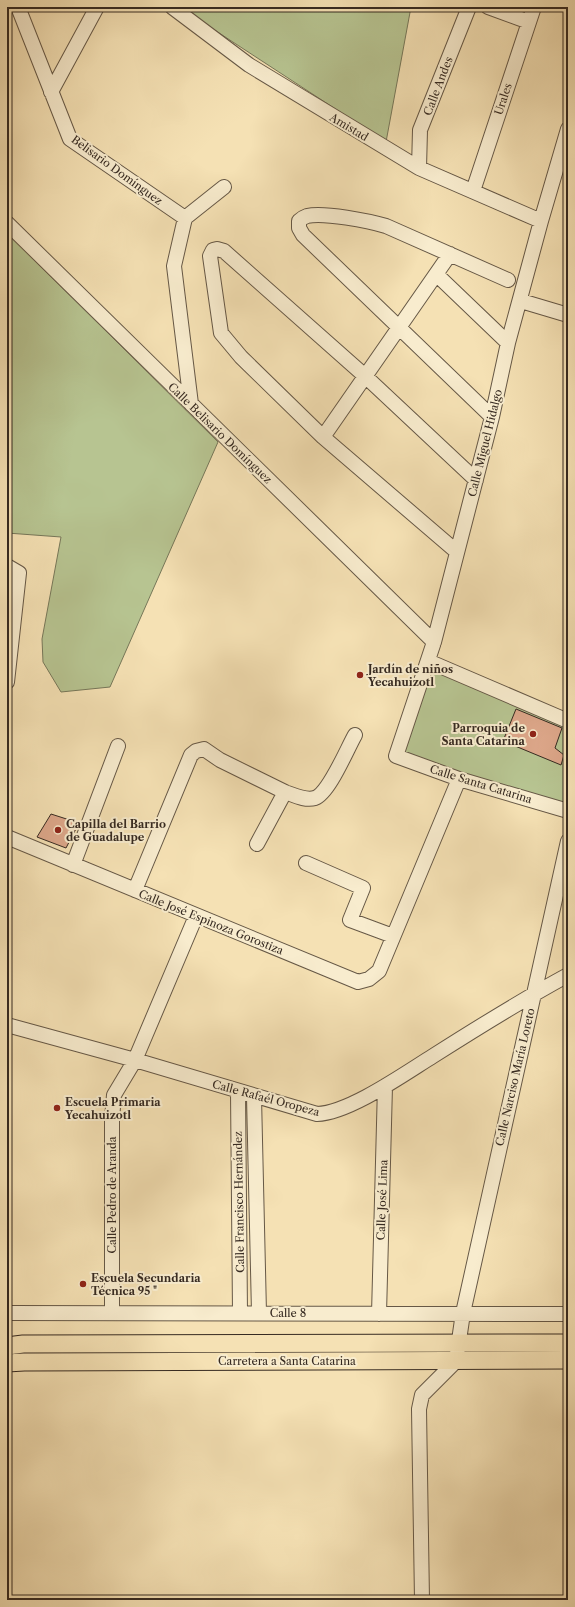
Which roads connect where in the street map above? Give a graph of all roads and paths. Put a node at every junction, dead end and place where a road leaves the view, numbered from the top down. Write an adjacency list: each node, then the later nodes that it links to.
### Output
1 (18, 7): 8 (street, Belisario Domínguez)
2 (97, 7): 8 (street)
3 (172, 7): 10 (street, Amistad)
4 (469, 7): 10 (street, Calle Andes)
5 (488, 7): 7 (street)
6 (534, 7): 7 (street, Urales)
7 (529, 22): 12 (street, Urales)
8 (51, 92): 13 (street, Belisario Domínguez)
9 (568, 129): 14 (street, Calle Miguel Hidalgo)
10 (419, 168): 12 (street, Amistad)
11 (224, 187): 13 (street)
12 (472, 191): 14 (street, Amistad)
13 (185, 218): 24 (street)
14 (541, 221): 19 (street, Calle Miguel Hidalgo)
15 (7, 223): 24 (street, Calle Belisario Domínguez)
16 (450, 254): 17 (street); 18 (street); 21 (street)
17 (436, 274): 21 (street); 22 (street)
18 (508, 280)
19 (521, 300): 20 (street); 22 (street, Calle Miguel Hidalgo)
20 (568, 315)
21 (398, 328): 23 (street); 25 (street)
22 (508, 343): 25 (street, Calle Miguel Hidalgo)
23 (365, 376): 26 (street); 26 (street); 27 (street)
24 (191, 404): 30 (street, Calle Belisario Domínguez)
25 (492, 417): 27 (street, Calle Miguel Hidalgo)
26 (323, 437): 28 (street)
27 (476, 480): 28 (street, Calle Miguel Hidalgo)
28 (457, 552): 30 (street, Calle Miguel Hidalgo)
29 (7, 566): 32 (street)
30 (434, 642): 31 (street, Calle Miguel Hidalgo)
31 (428, 661): 34 (street); 37 (street, Calle Miguel Hidalgo)
32 (7, 667): 33 (street)
33 (7, 682)
34 (568, 721)
35 (355, 735): 39 (street)
36 (118, 746): 45 (street)
37 (396, 756): 38 (street, Calle Santa Catarina)
38 (459, 779): 40 (street, Calle Santa Catarina); 48 (street, Calle José Espinoza Gorostiza)
39 (285, 792): 43 (street); 46 (street)
40 (568, 811)
41 (7, 837): 45 (street, Calle José Espinoza Gorostiza)
42 (568, 841): 50 (street, Calle Narciso María Loreto)
43 (257, 844)
44 (306, 863): 48 (street)
45 (73, 865): 46 (street, Calle José Espinoza Gorostiza)
46 (135, 890): 47 (street, Calle José Espinoza Gorostiza)
47 (196, 916): 48 (street, Calle José Espinoza Gorostiza); 52 (street, Calle Pedro de Aranda)
48 (393, 936)
49 (568, 975): 50 (street, Calle Rafaél Oropeza)
50 (534, 993): 53 (street, Calle Rafaél Oropeza); 60 (street, Calle Narciso María Loreto)
51 (7, 1025): 52 (street, Calle Rafaél Oropeza)
52 (135, 1060): 54 (street, Calle Rafaél Oropeza); 56 (street, Calle Pedro de Aranda)
53 (385, 1086): 55 (street, Calle Rafaél Oropeza); 61 (street, Calle José Lima)
54 (238, 1092): 55 (street, Calle Rafaél Oropeza); 58 (street, Calle Francisco Hernández)
55 (254, 1097): 59 (street, Calle Francisco Hernández)
56 (112, 1312): 57 (street, Calle 8); 58 (street, Calle 8)
57 (7, 1313)
58 (240, 1313): 59 (street, Calle 8)
59 (259, 1313): 61 (street, Calle 8)
60 (463, 1313): 61 (street, Calle 8); 62 (street, Calle 8); 63 (street, Calle Narciso María Loreto)
61 (379, 1314)
62 (568, 1314)
63 (458, 1343): 64 (main road, Carretera a Santa Catarina); 65 (main road, Carretera a Santa Catarina); 67 (street, Calle Narciso María Loreto)
64 (568, 1343)
65 (7, 1346)
66 (568, 1360): 67 (main road, Carretera a Santa Catarina)
67 (456, 1361): 68 (main road, Carretera a Santa Catarina); 69 (street)
68 (7, 1363)
69 (422, 1600)

